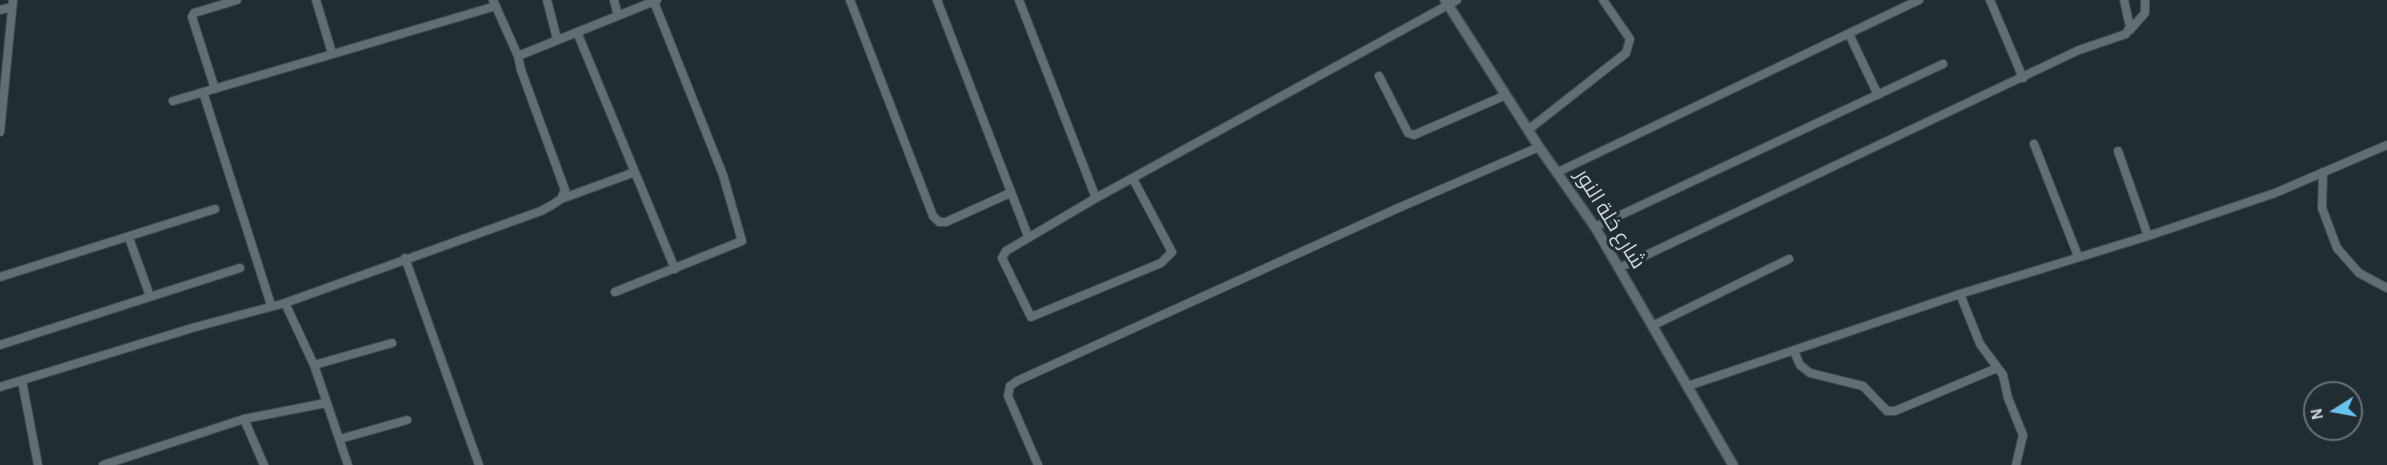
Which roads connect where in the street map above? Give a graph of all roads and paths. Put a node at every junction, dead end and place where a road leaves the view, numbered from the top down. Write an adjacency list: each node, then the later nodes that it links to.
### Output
1 (237, 0): 29 (street)
2 (316, 0): 23 (street)
3 (547, 0): 22 (street)
4 (614, 0): 18 (street)
5 (850, 0): 44 (street)
6 (937, 0): 44 (street)
7 (1019, 0): 45 (street)
8 (1603, 0): 34 (street)
9 (1918, 0): 21 (street)
10 (1990, 0): 27 (street)
11 (2124, 0): 19 (street)
12 (2145, 0): 19 (street)
13 (656, 1): 18 (street); 57 (street)
14 (1450, 2): 31 (street, شارع خلة النور); 43 (street)
15 (495, 3): 23 (street); 24 (street)
16 (13, 4): 17 (street); 28 (street)
17 (0, 10)
18 (618, 16): 20 (street)
19 (2130, 30): 27 (street)
20 (577, 32): 22 (street); 40 (street)
21 (1849, 34): 32 (street); 41 (street)
22 (557, 39): 24 (street)
23 (332, 53): 29 (street)
24 (518, 56): 46 (street)
25 (1943, 64): 32 (street)
26 (1379, 76): 31 (street)
27 (2023, 78): 56 (street)
28 (3, 82): 35 (street)
29 (215, 89): 30 (street)
30 (203, 92): 33 (street); 64 (street)
31 (1506, 95): 34 (street, شارع خلة النور)
32 (1878, 95): 48 (street)
33 (173, 101)
34 (1528, 130): 38 (street, شارع خلة النور)
35 (0, 132)
36 (2034, 144): 52 (street)
37 (2387, 145): 42 (street)
38 (1539, 147): 41 (street, شارع خلة النور); 83 (street)
39 (2118, 151): 50 (street)
40 (635, 172): 46 (street); 57 (street)
41 (1558, 172): 48 (street, شارع خلة النور)
42 (2323, 172): 50 (street); 59 (street)
43 (1133, 179): 45 (street); 49 (street)
44 (1010, 193): 49 (street)
45 (1096, 198): 49 (street)
46 (561, 199): 53 (street)
47 (215, 209): 51 (street)
48 (1595, 227): 56 (street, شارع خلة النور)
49 (1028, 236)
50 (2148, 236): 52 (street)
51 (129, 238): 58 (street); 62 (street)
52 (2078, 256): 61 (street)
53 (405, 258): 63 (street); 82 (street)
54 (1789, 260): 65 (street)
55 (240, 268): 62 (street)
56 (1619, 268): 65 (street, شارع خلة النور)
57 (675, 269): 60 (street)
58 (0, 277)
59 (2387, 288)
60 (615, 292)
61 (1960, 294): 68 (street); 70 (street)
62 (150, 296): 67 (street)
63 (285, 303): 64 (street); 69 (street)
64 (271, 305): 71 (street)
65 (1654, 325): 72 (street, شارع خلة النور)
66 (392, 343): 69 (street)
67 (0, 345)
68 (1794, 351): 70 (street); 72 (street)
69 (314, 365): 74 (street)
70 (1997, 368): 85 (street)
71 (22, 381): 73 (street); 78 (street)
72 (1688, 386): 84 (street, شارع خلة النور)
73 (0, 387)
74 (326, 404): 75 (street); 77 (street)
75 (244, 419): 79 (street); 80 (street)
76 (407, 420): 77 (street)
77 (340, 439): 81 (street)
78 (38, 465)
79 (103, 465)
80 (264, 465)
81 (348, 465)
82 (479, 465)
83 (1038, 465)
84 (1733, 465)
85 (2016, 465)

